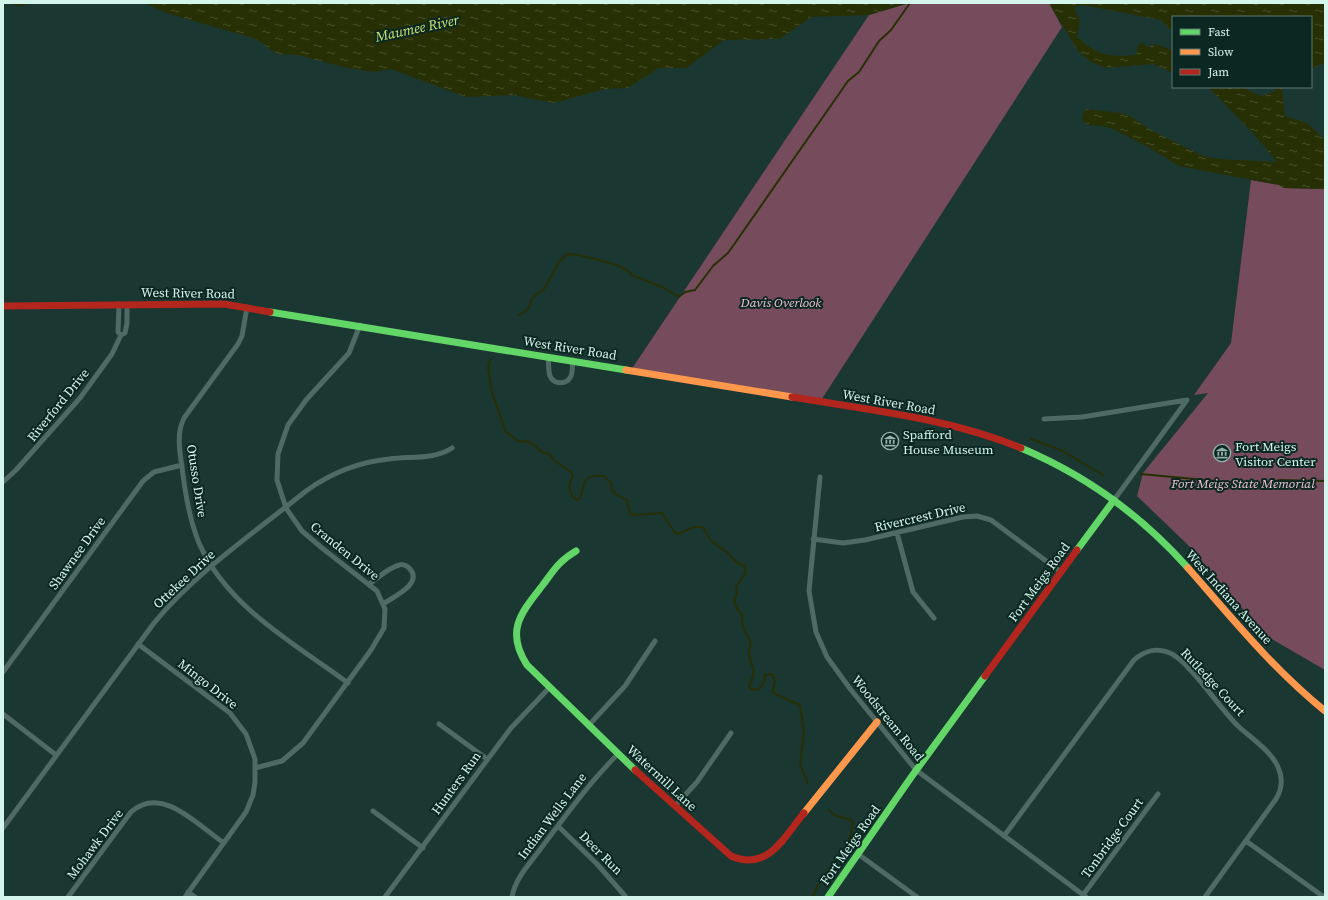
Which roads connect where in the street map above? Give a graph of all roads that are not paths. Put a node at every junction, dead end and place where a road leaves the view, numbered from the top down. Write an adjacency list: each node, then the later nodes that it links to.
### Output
1 (123, 305): 2 (main road, West River Road); 3 (main road, West River Road); 11 (street, Riverford Drive)
2 (3, 306)
3 (247, 307): 4 (main road, West River Road); 9 (street, Otusso Drive)
4 (360, 325): 5 (main road, West River Road); 13 (street, Cranden Drive)
5 (548, 357): 6 (main road, West River Road); 6 (street)
6 (573, 360): 12 (main road, West River Road)
7 (1044, 419): 12 (street, Fort Meigs Road)
8 (452, 448): 13 (street, Ottekee Drive)
9 (182, 465): 17 (street, Otusso Drive); 24 (street, Shawnee Drive)
10 (820, 477): 15 (street, Woodstream Road)
11 (3, 482)
12 (1114, 500): 18 (main road, Fort Meigs Road); 27 (main road, West Indiana Avenue)
13 (286, 508): 17 (street, Ottekee Drive); 19 (street, Cranden Drive)
14 (897, 533): 15 (street, Rivercrest Drive); 18 (street, Rivercrest Drive); 21 (street)
15 (813, 539): 29 (street, Woodstream Road)
16 (576, 551): 26 (main road, Watermill Lane)
17 (212, 567): 23 (street, Ottekee Drive); 25 (street, Otusso Drive)
18 (1062, 572): 37 (main road, Fort Meigs Road)
19 (370, 584): 20 (street, Cranden Drive); 20 (street)
20 (383, 604): 25 (street, Cranden Drive)
21 (934, 618)
22 (655, 641): 31 (street)
23 (138, 644): 34 (street, Ottekee Drive); 36 (street, Mingo Drive)
24 (3, 672)
25 (348, 683): 36 (street, Cranden Drive)
26 (550, 686): 31 (main road, Watermill Lane); 35 (street, Hunters Run)
27 (1325, 711)
28 (3, 714): 34 (street)
29 (877, 722): 37 (street, Woodstream Road); 39 (main road, Watermill Lane)
30 (439, 724): 35 (street)
31 (589, 725): 33 (main road, Watermill Lane)
32 (731, 732): 39 (street)
33 (618, 754): 39 (main road, Watermill Lane); 41 (street, Indian Wells Lane)
34 (56, 755): 42 (street, Ottekee Drive)
35 (487, 760): 46 (street, Hunters Run)
36 (255, 768): 45 (street, Mingo Drive)
37 (916, 770): 43 (street, Woodstream Road); 47 (main road, Fort Meigs Road)
38 (1158, 794): 49 (street, Tonbridge Court)
39 (675, 806)
40 (373, 811): 46 (street)
41 (558, 826): 54 (street, Indian Wells Lane); 55 (street, Deer Run)
42 (3, 828)
43 (1004, 836): 44 (street, Rutledge Court); 49 (street, Woodstream Road)
44 (1246, 840): 58 (street, Rutledge Court); 59 (street)
45 (224, 843): 48 (street, Mingo Drive); 50 (street, Mohawk Drive)
46 (422, 848): 53 (street, Hunters Run)
47 (858, 854): 56 (main road, Fort Meigs Road); 57 (street)
48 (188, 892): 51 (street, Mingo Drive); 52 (street)
49 (1084, 896)
50 (68, 897)
51 (185, 897)
52 (195, 897)
53 (385, 897)
54 (512, 897)
55 (626, 897)
56 (828, 897)
57 (917, 897)
58 (1205, 897)
59 (1324, 897)

